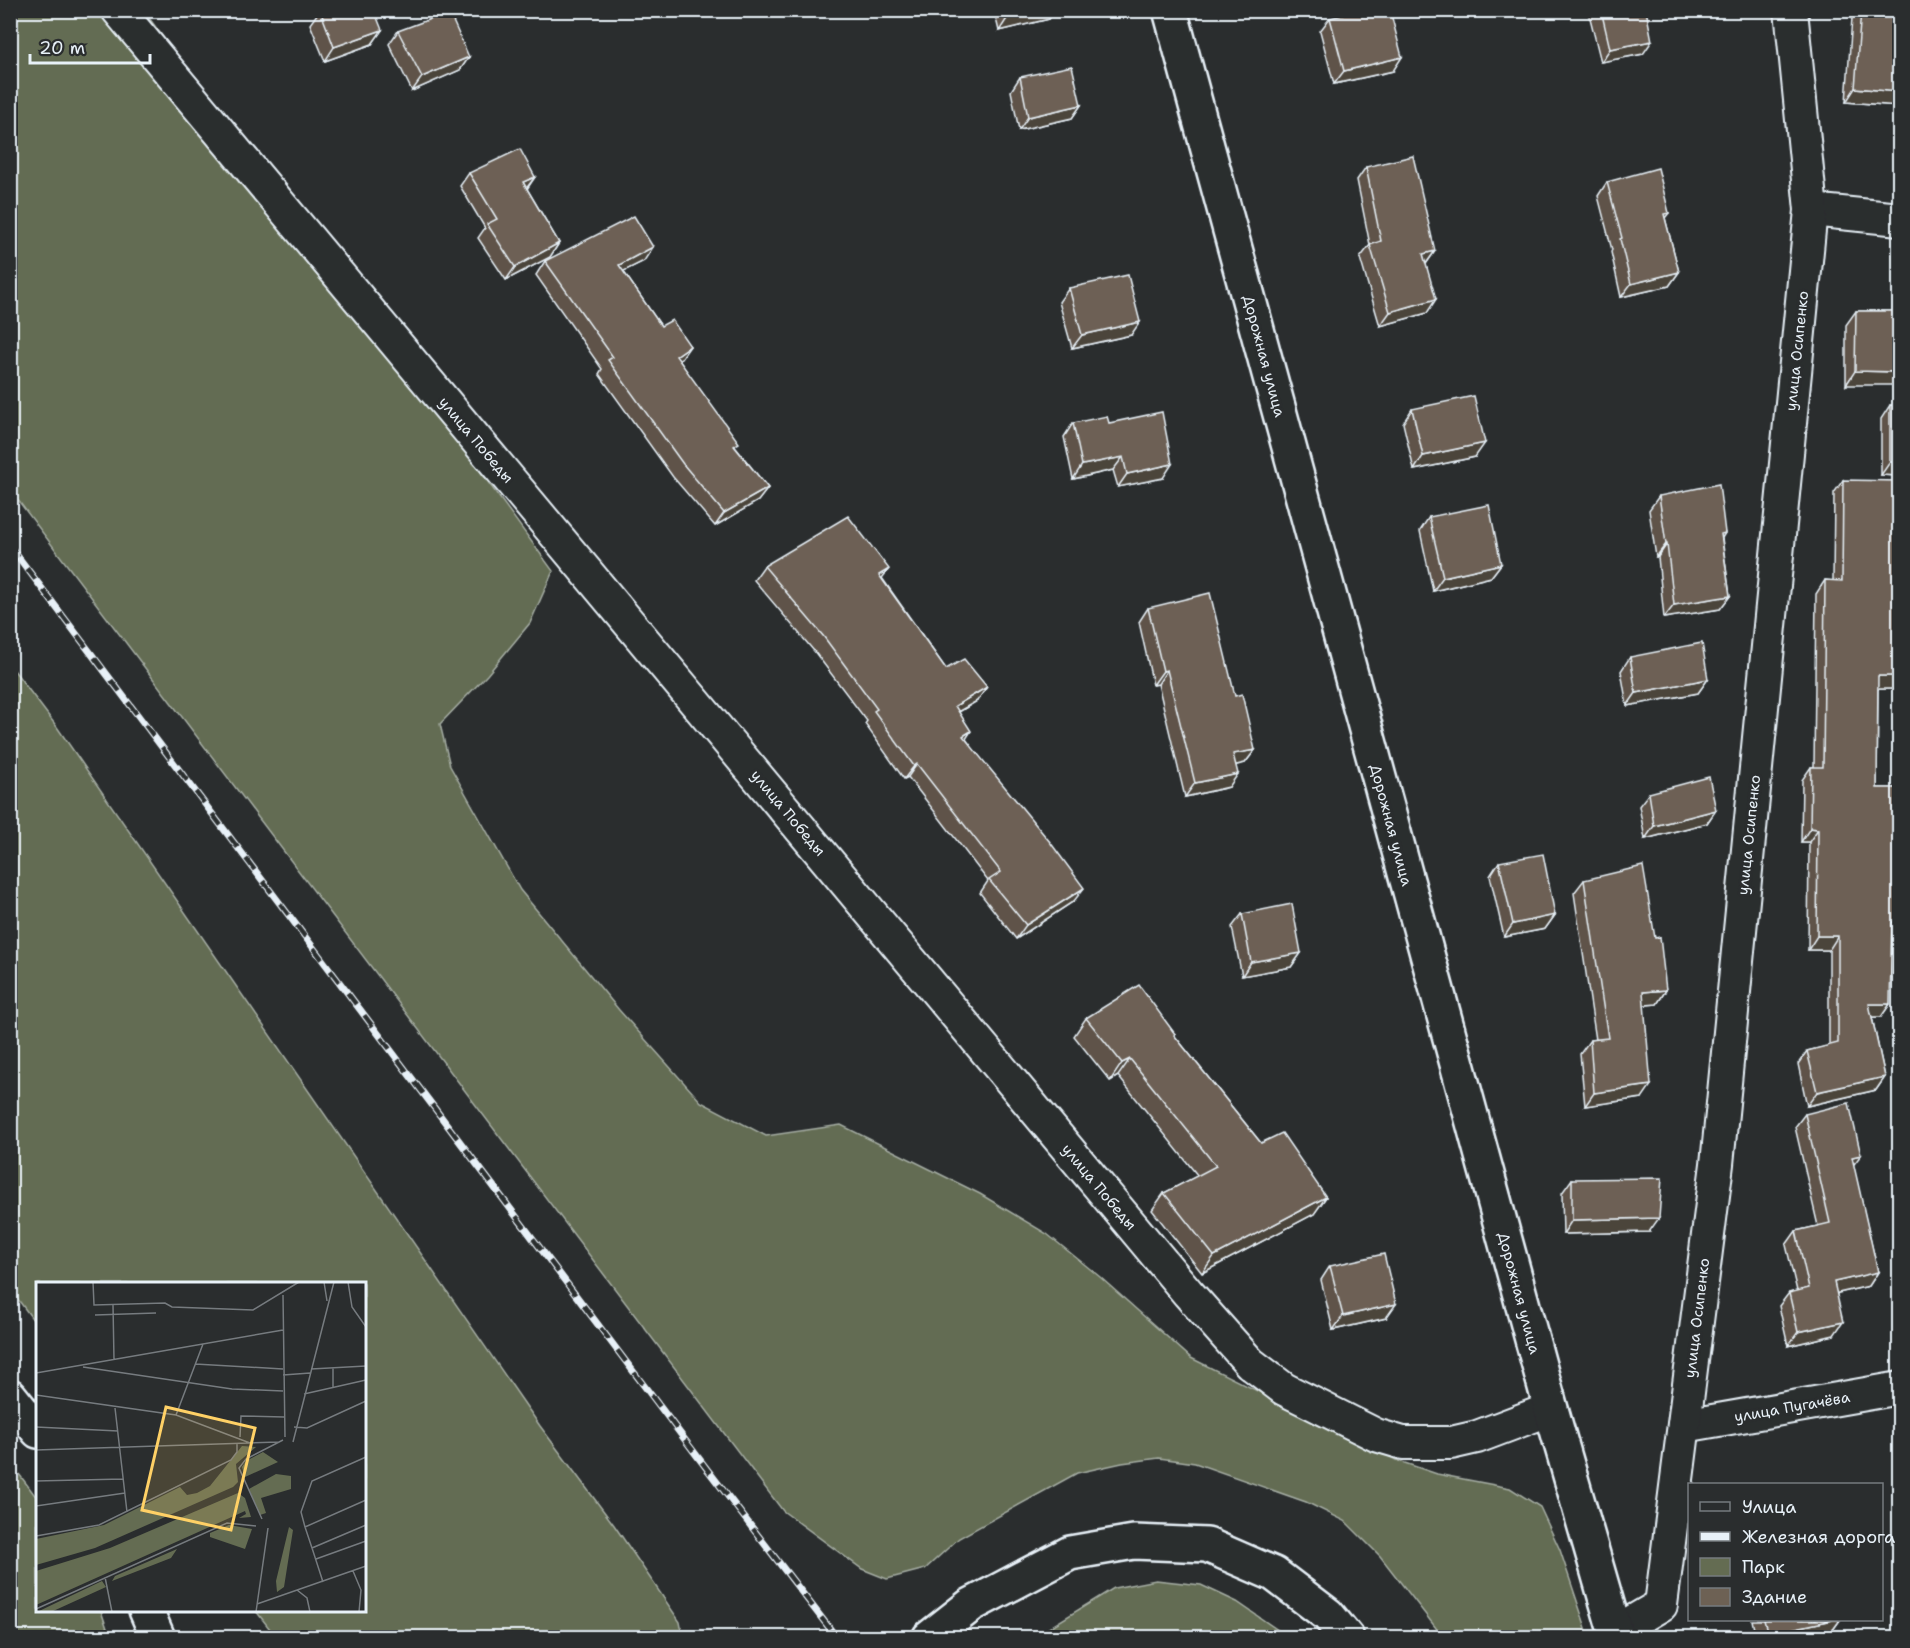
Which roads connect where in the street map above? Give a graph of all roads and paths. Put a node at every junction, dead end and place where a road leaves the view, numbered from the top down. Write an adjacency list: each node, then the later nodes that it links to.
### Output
1 (118, 10): 8 (street, улица Победы)
2 (1170, 10): 8 (main road, Дорожная улица)
3 (1791, 10): 4 (street, улица Осипенко)
4 (1811, 210): 5 (street); 9 (street, улица Осипенко)
5 (1899, 219)
6 (1899, 1388): 9 (street, улица Пугачёва)
7 (10, 1396): 10 (main road)
8 (1551, 1409): 12 (main road, Дорожная улица)
9 (1684, 1426): 12 (street, улица Осипенко)
10 (36, 1428)
11 (146, 1612): 13 (main road)
12 (1616, 1635)
13 (158, 1638)
14 (929, 1638): 15 (main road)
15 (1347, 1638)

